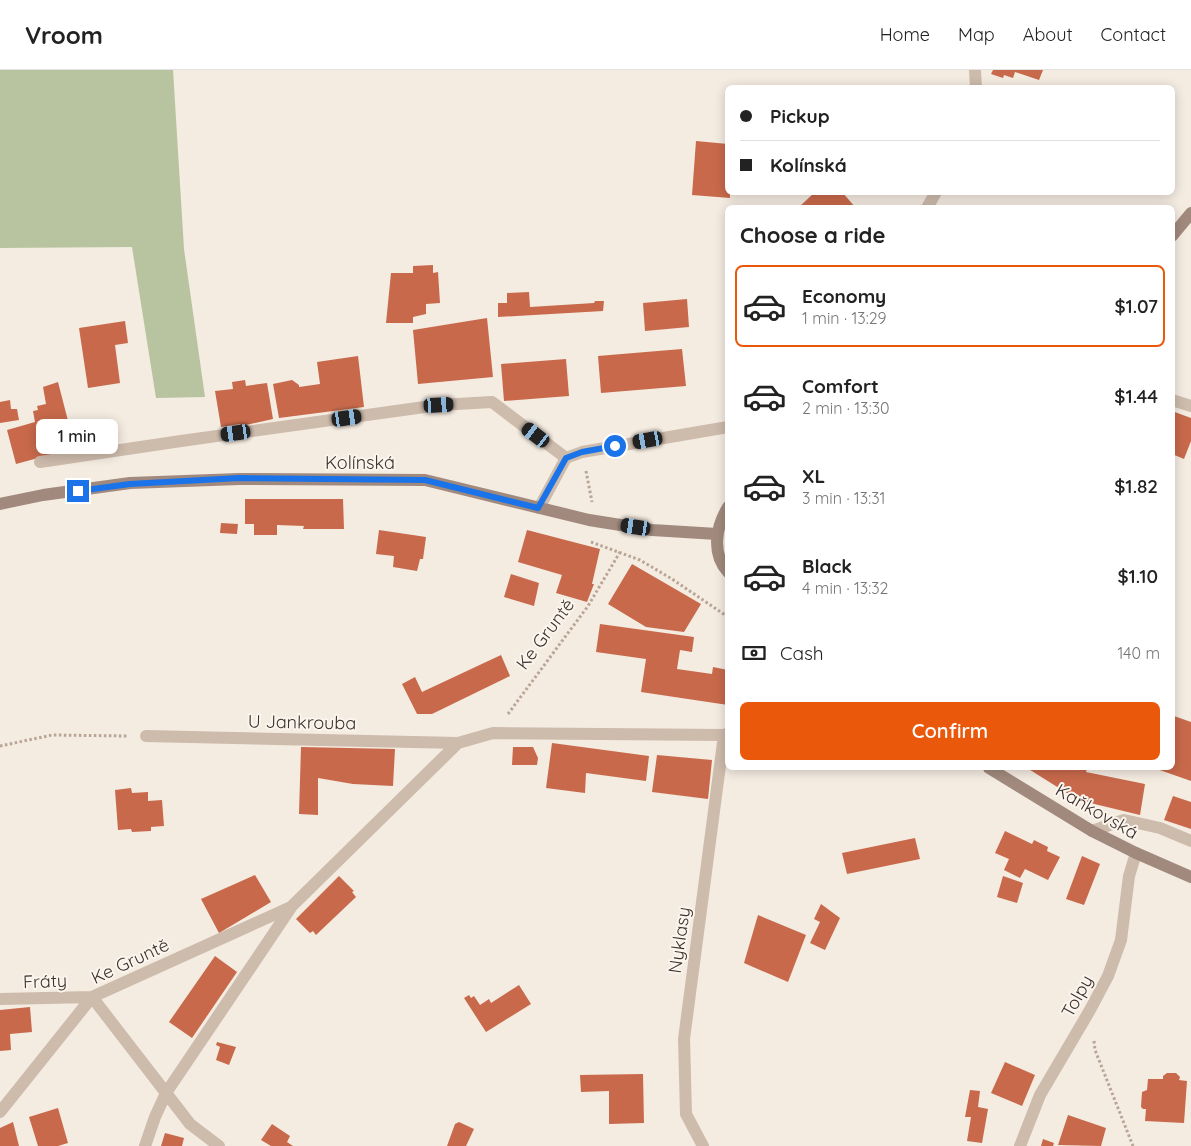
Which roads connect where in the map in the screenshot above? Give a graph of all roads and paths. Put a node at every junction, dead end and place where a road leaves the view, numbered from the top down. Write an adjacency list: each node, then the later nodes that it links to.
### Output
1 (975, 70): 2 (street)
2 (976, 85)
3 (1191, 213): 4 (street)
4 (1175, 232)
5 (1175, 401): 6 (street)
6 (1191, 406)
7 (725, 428): 8 (street)
8 (582, 452): 9 (street); 14 (path)
9 (566, 458): 10 (street); 12 (street)
10 (40, 462)
11 (0, 504): 12 (street, Kolínská)
12 (538, 508): 14 (street, Kolínská)
13 (725, 512): 15 (street)
14 (589, 520): 15 (street, Kolínská)
15 (717, 534): 16 (street)
16 (725, 566)
17 (725, 616): 18 (path, Ke Gruntě)
18 (493, 733): 19 (street, Ke Gruntě); 22 (street, Ke Gruntě)
19 (725, 734)
20 (146, 736): 22 (street, U Jankrouba); 23 (path)
21 (725, 741): 37 (street, Nyklasy)
22 (458, 743): 29 (street, Ke Gruntě)
23 (0, 746)
24 (993, 770): 25 (street, Kaňkovská)
25 (1092, 830): 26 (street); 27 (street, Kaňkovská)
26 (1191, 841)
27 (1136, 853): 28 (street, Kaňkovská); 32 (street, Tolpy)
28 (1191, 877)
29 (292, 906): 30 (street, Ke Gruntě); 33 (street, Ke Gruntě)
30 (92, 997): 31 (street, Fráty); 33 (street, Ke Gruntě); 34 (street)
31 (0, 999)
32 (1090, 1010): 38 (street, Tolpy); 39 (path)
33 (166, 1093): 35 (street, Ke Gruntě); 36 (street)
34 (0, 1112)
35 (145, 1146)
36 (219, 1146)
37 (703, 1146)
38 (1020, 1146)
39 (1133, 1146)

